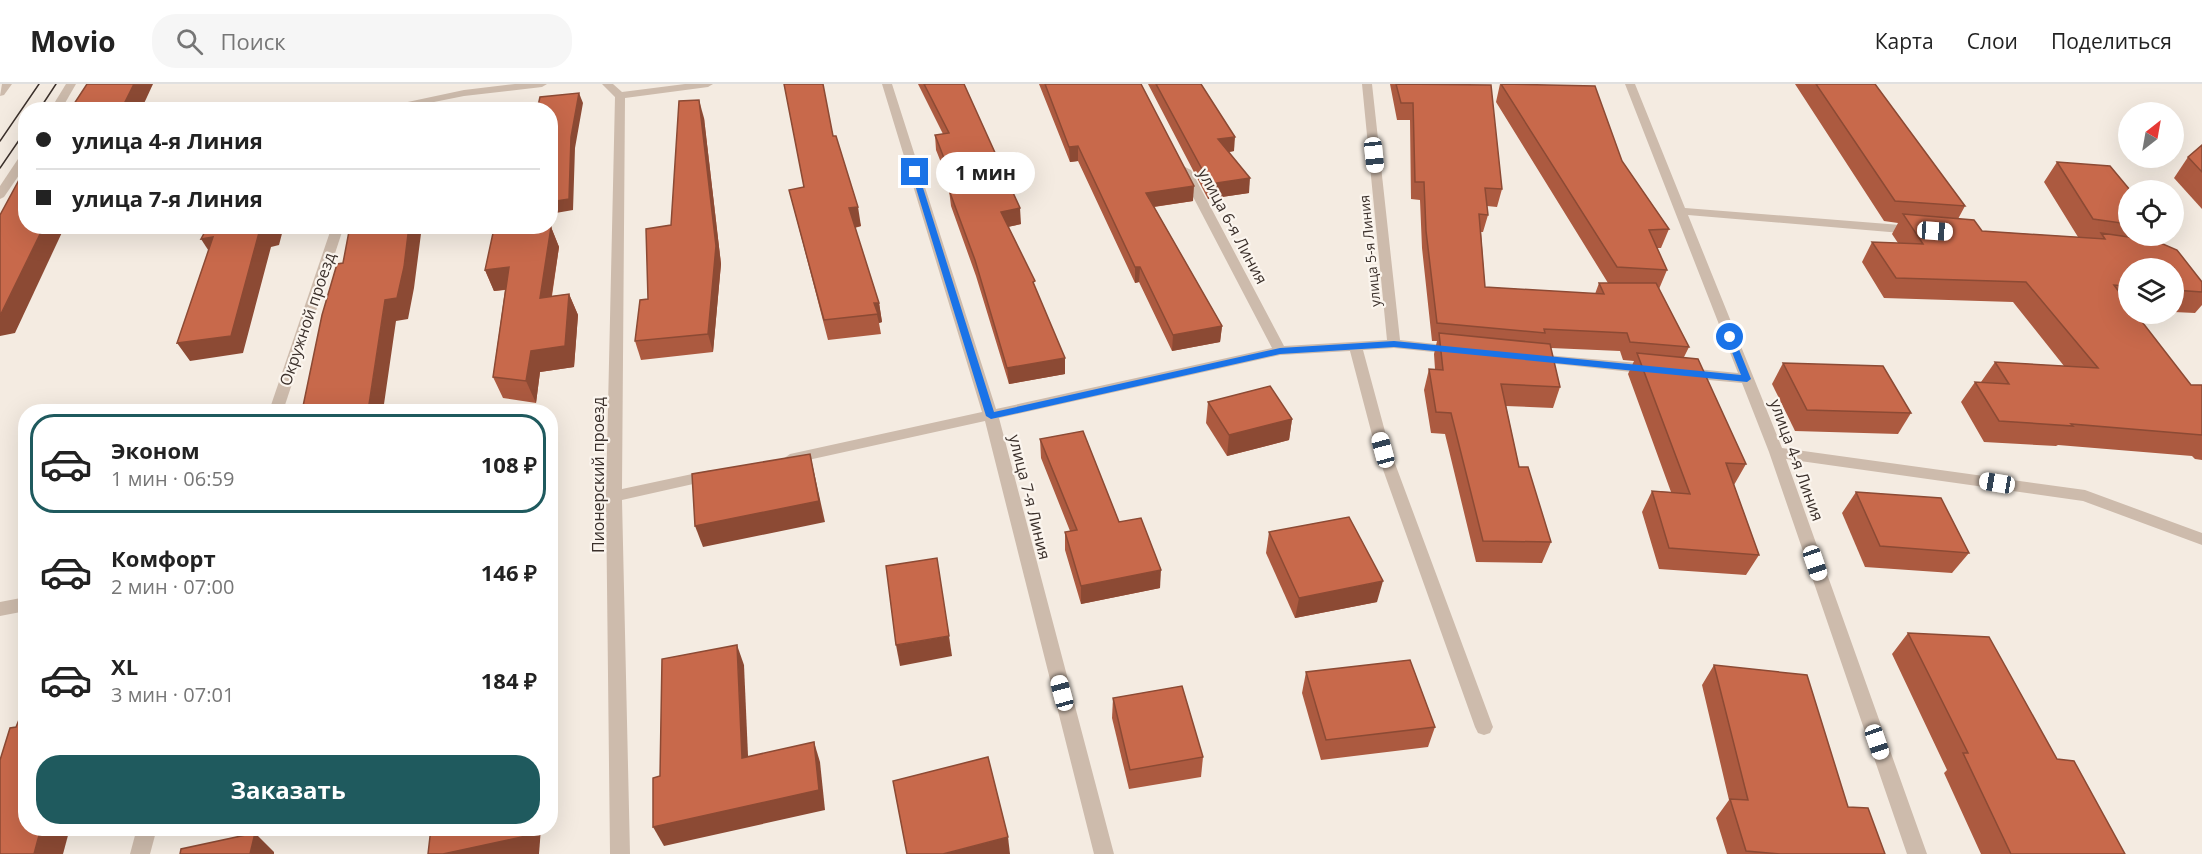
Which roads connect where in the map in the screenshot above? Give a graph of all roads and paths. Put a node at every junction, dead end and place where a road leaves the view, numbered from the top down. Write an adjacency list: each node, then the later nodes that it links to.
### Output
1 (7, 84): 9 (lane)
2 (71, 84): 11 (lane)
3 (542, 84): 12 (lane)
4 (607, 84): 10 (lane)
5 (708, 84): 10 (lane)
6 (887, 84): 28 (lane, улица 7-я Линия)
7 (1367, 84): 21 (lane, улица 5-я Линия)
8 (1630, 84): 18 (lane, улица 4-я Линия)
9 (0, 93)
10 (620, 96): 32 (lane, Пионерский проезд)
11 (60, 102)
12 (417, 102)
13 (1177, 156): 23 (lane, улица 6-я Линия)
14 (18, 167): 16 (lane)
15 (18, 180): 16 (lane)
16 (9, 181): 17 (lane)
17 (0, 195)
18 (1680, 211): 19 (lane); 26 (lane, улица 4-я Линия)
19 (1924, 230)
20 (335, 234): 27 (lane, Окружной проезд)
21 (1394, 344): 22 (lane); 24 (lane)
22 (1355, 346): 23 (lane); 36 (lane)
23 (1280, 351): 28 (lane)
24 (1465, 351)
25 (1524, 357): 26 (lane)
26 (1747, 379): 29 (lane, улица 4-я Линия)
27 (278, 404)
28 (991, 416): 30 (lane); 40 (lane, улица 7-я Линия)
29 (1776, 452): 33 (lane); 41 (lane, улица 4-я Линия)
30 (774, 462)
31 (728, 472): 32 (lane)
32 (614, 496): 39 (lane, Пионерский проезд)
33 (2202, 539)
34 (18, 606): 35 (lane)
35 (0, 609)
36 (1484, 727)
37 (145, 836): 38 (lane)
38 (140, 854)
39 (620, 854)
40 (1104, 854)
41 (1917, 854)

